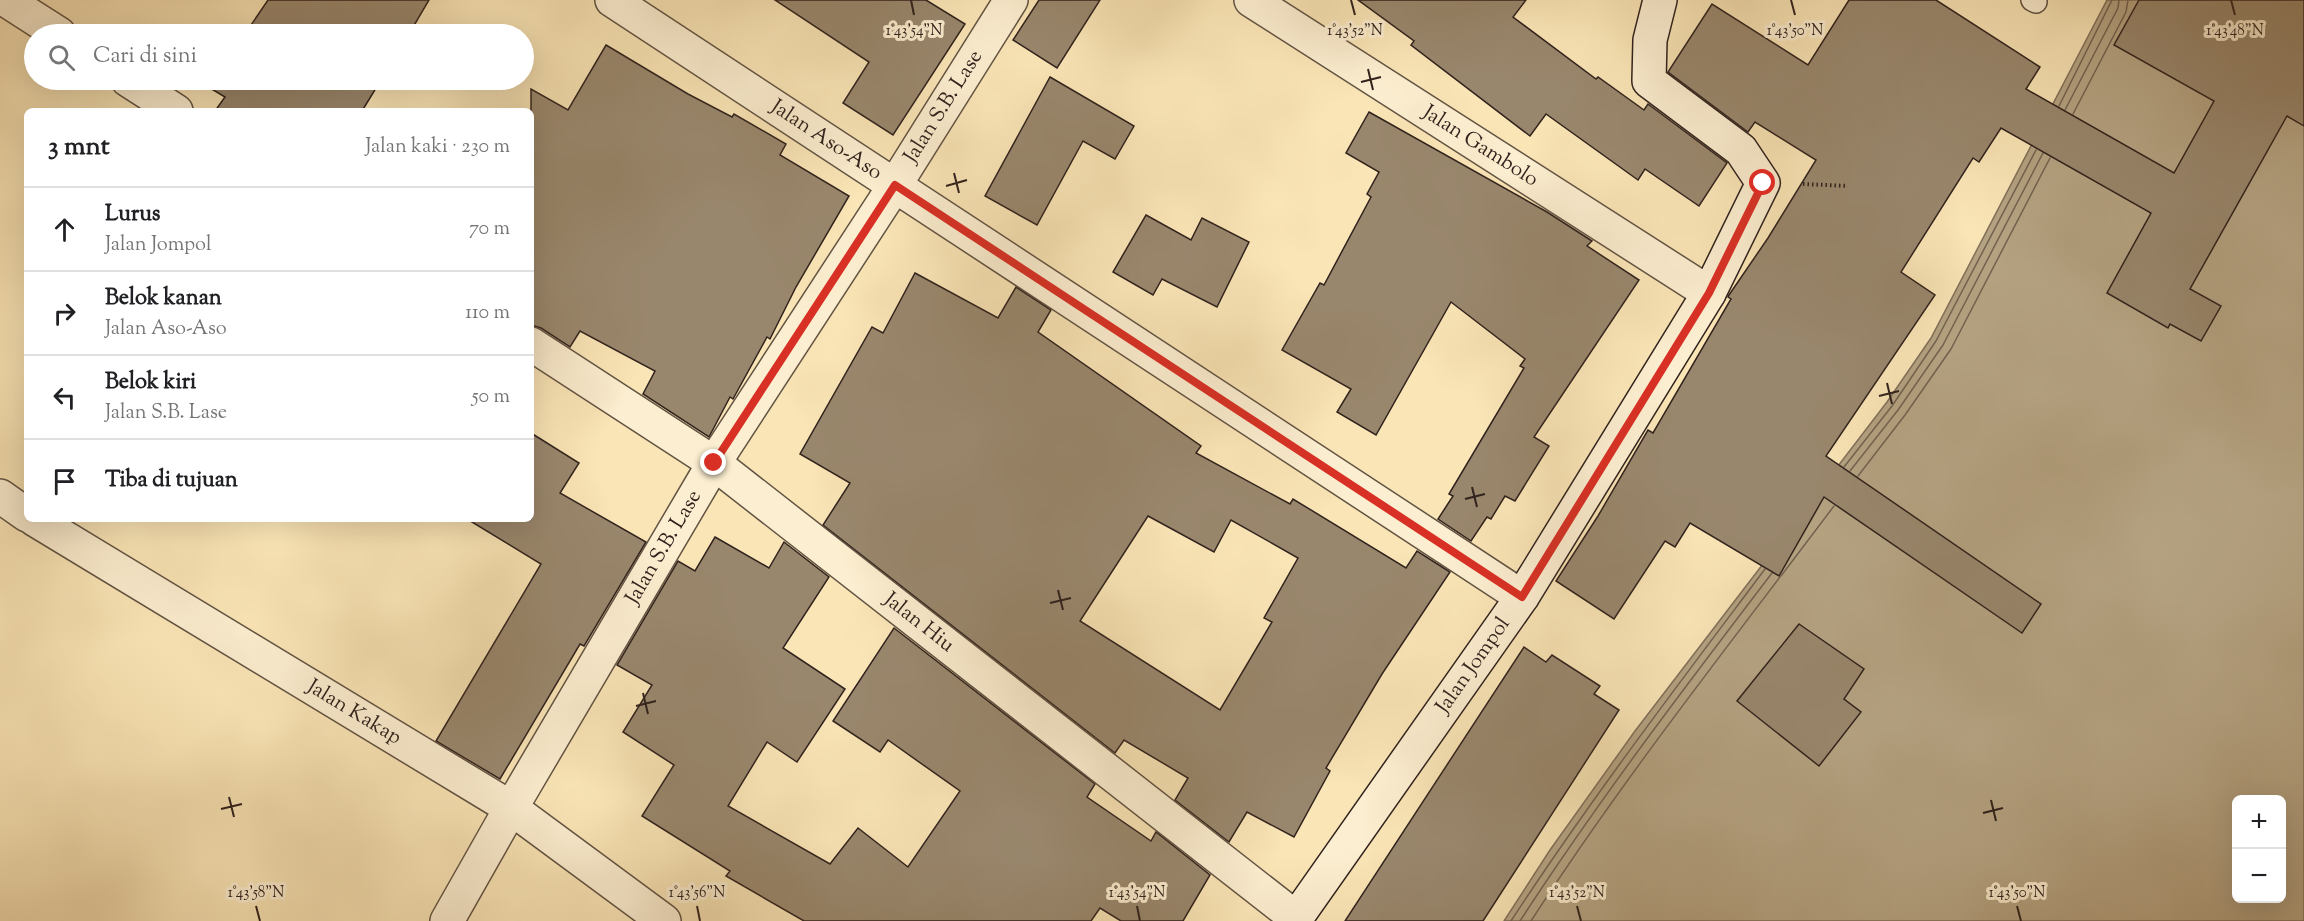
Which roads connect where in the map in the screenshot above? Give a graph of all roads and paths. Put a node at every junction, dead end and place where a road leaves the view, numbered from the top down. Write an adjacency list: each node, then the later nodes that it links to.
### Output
1 (6, 0): 6 (street)
2 (612, 0): 9 (street, Jalan Aso-Aso)
3 (1011, 0): 9 (street, Jalan S.B. Lase)
4 (1251, 0): 10 (street, Jalan Gambolo)
5 (1660, 0): 10 (street, Jalan Jompol)
6 (43, 24)
7 (143, 90): 8 (street)
8 (171, 108)
9 (895, 185): 12 (street, Jalan S.B. Lase); 16 (street, Jalan Aso-Aso)
10 (1709, 293): 16 (street, Jalan Jompol)
11 (534, 346): 12 (street, Jalan Hiu)
12 (714, 463): 17 (street, Jalan S.B. Lase); 18 (street, Jalan Hiu)
13 (0, 496): 14 (street)
14 (24, 513)
15 (39, 522): 17 (street, Jalan Kakap)
16 (1522, 597): 18 (street, Jalan Jompol)
17 (511, 808): 19 (street, Jalan S.B. Lase); 20 (street, Jalan Kakap)
18 (1295, 919)
19 (447, 921)
20 (664, 921)

